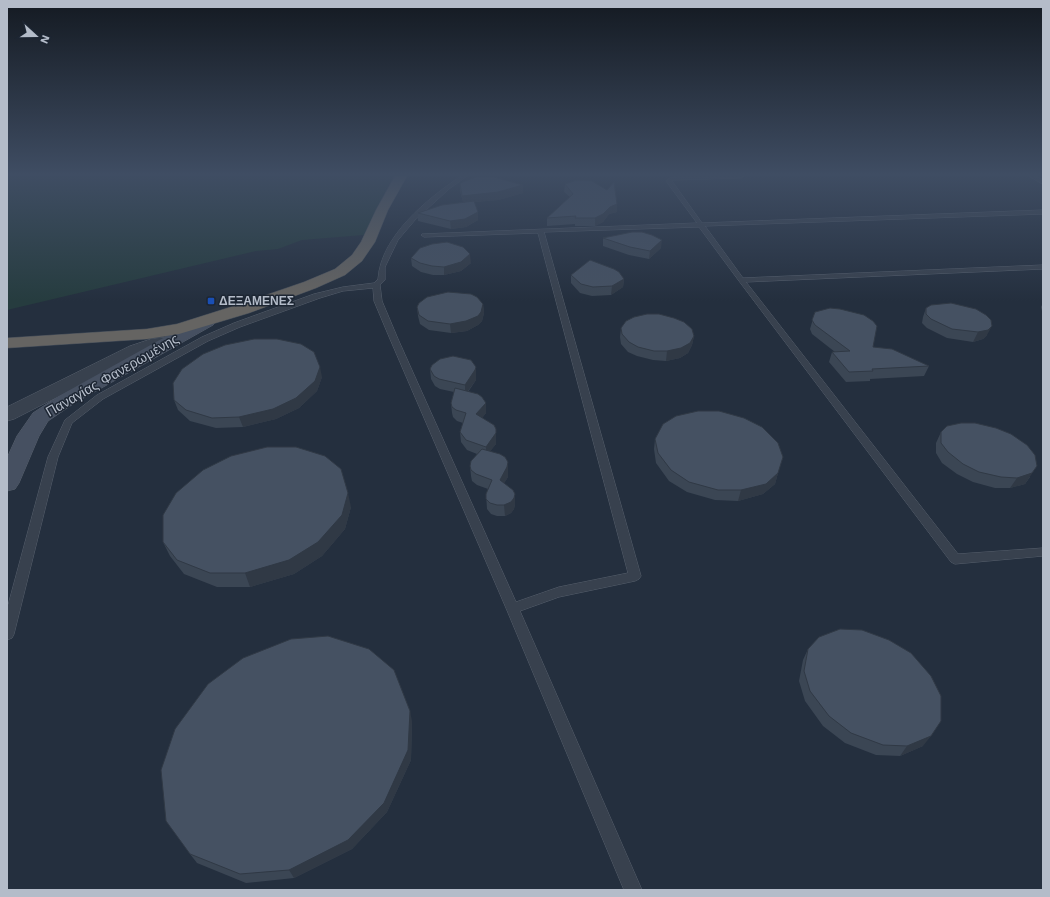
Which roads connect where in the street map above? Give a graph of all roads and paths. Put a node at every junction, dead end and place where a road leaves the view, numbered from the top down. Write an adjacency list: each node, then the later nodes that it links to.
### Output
1 (379, 218): 11 (highway)
2 (417, 218): 10 (lane)
3 (695, 218): 5 (lane)
4 (876, 218): 5 (lane)
5 (700, 224): 6 (lane); 9 (lane)
6 (540, 230): 7 (lane); 17 (lane)
7 (424, 235)
8 (1043, 268): 9 (lane)
9 (741, 280): 16 (lane)
10 (376, 285): 17 (lane); 18 (lane)
11 (207, 321): 12 (main road, Παναγίας Φανερωμένης); 13 (highway)
12 (169, 342): 14 (street); 15 (main road, Παναγίας Φανερωμένης)
13 (7, 343)
14 (7, 415)
15 (7, 483)
16 (1043, 552)
17 (512, 608): 19 (lane)
18 (7, 634)
19 (633, 890)

